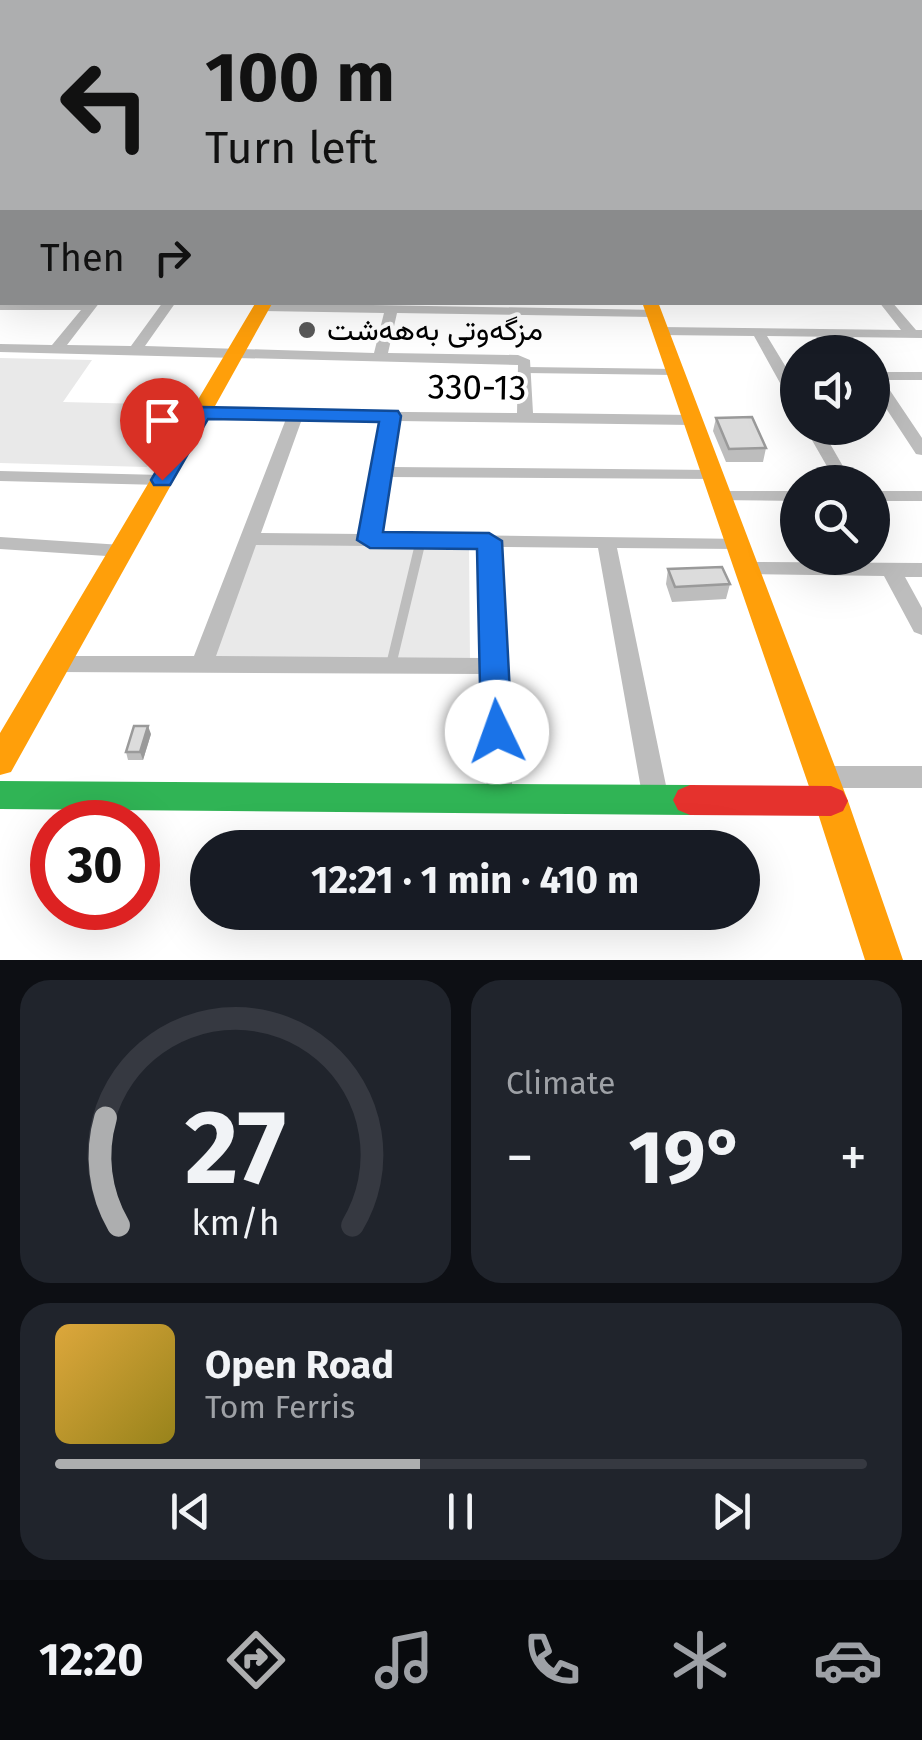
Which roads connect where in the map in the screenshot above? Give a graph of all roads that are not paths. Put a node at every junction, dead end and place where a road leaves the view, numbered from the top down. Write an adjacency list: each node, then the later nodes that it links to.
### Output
1 (46, 305): 6 (street)
2 (92, 305): 14 (street)
3 (168, 305): 15 (street)
4 (264, 305): 9 (street); 16 (street)
5 (888, 305): 12 (street)
6 (0, 306)
7 (484, 306): 8 (street); 9 (street)
8 (560, 307): 10 (street)
9 (391, 309): 17 (street)
10 (654, 316): 11 (street); 20 (street)
11 (758, 332): 12 (street); 18 (street)
12 (917, 334)
13 (0, 348): 14 (street)
14 (56, 349): 15 (street)
15 (135, 350): 16 (street)
16 (235, 353): 17 (street); 24 (street)
17 (380, 358): 19 (street)
18 (780, 362)
19 (526, 370): 20 (lane); 27 (street)
20 (675, 372): 28 (street)
21 (890, 376): 22 (street)
22 (922, 376)
23 (890, 397): 29 (street)
24 (201, 413): 25 (street, 330-13); 33 (street)
25 (296, 414): 26 (street, 330-13); 38 (street)
26 (391, 416): 27 (street, 330-13); 31 (street)
27 (525, 418): 28 (street, 330-13)
28 (692, 420): 34 (street)
29 (915, 428): 30 (street)
30 (922, 450)
31 (381, 472): 34 (street); 39 (street)
32 (0, 476): 33 (street)
33 (162, 480): 45 (street)
34 (716, 486): 35 (street); 43 (street)
35 (780, 494)
36 (890, 496): 37 (street)
37 (922, 496)
38 (249, 539): 39 (street); 52 (street)
39 (370, 540): 40 (street)
40 (420, 540): 41 (street); 53 (lane)
41 (489, 541): 42 (street); 54 (street)
42 (606, 542): 43 (street); 60 (street)
43 (737, 543): 46 (street)
44 (0, 544): 45 (street)
45 (122, 551): 51 (street)
46 (746, 569): 47 (street); 57 (street)
47 (780, 569)
48 (890, 570): 49 (street); 50 (street)
49 (922, 570)
50 (922, 627)
51 (56, 664): 52 (street); 55 (street)
52 (202, 664): 53 (street)
53 (391, 665): 54 (street)
54 (494, 666): 59 (street)
55 (0, 762)
56 (922, 778): 57 (street)
57 (826, 789): 60 (street); 61 (street)
58 (0, 795): 59 (street)
59 (500, 799): 60 (street)
60 (656, 800)
61 (884, 960)

